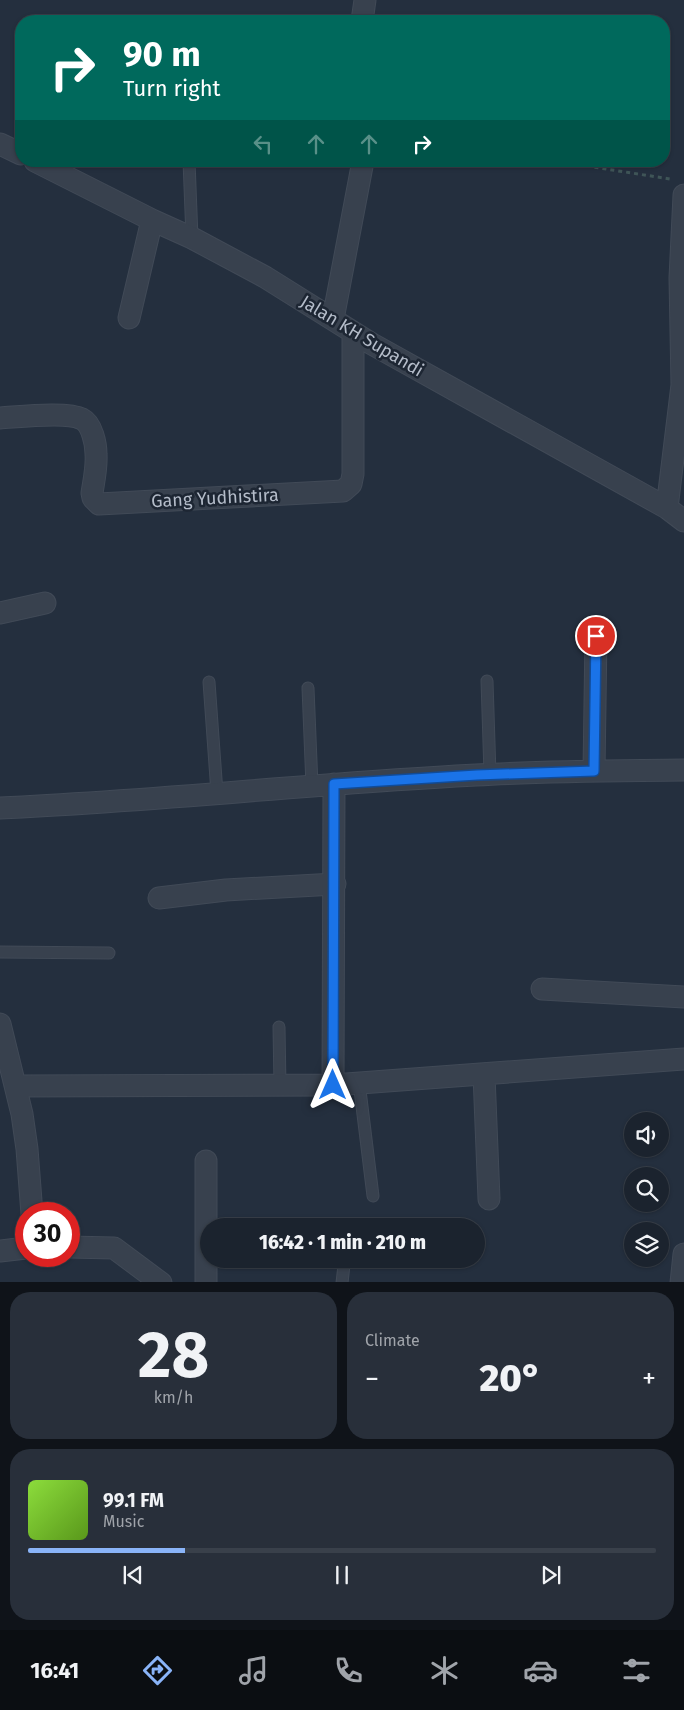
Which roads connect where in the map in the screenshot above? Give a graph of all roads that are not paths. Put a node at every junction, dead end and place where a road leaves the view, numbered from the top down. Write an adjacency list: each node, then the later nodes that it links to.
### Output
1 (365, 0): 2 (street)
2 (363, 15)
3 (0, 144): 4 (street)
4 (15, 151)
5 (47, 167): 9 (street, Jalan KH Supandi)
6 (189, 167): 10 (lane)
7 (362, 167): 12 (street)
8 (679, 187): 14 (street)
9 (152, 220): 10 (street, Jalan KH Supandi); 11 (street)
10 (192, 238): 12 (street, Jalan KH Supandi)
11 (129, 318)
12 (333, 319): 13 (street, Jalan KH Supandi)
13 (353, 332): 15 (street, Gang Yudhistira); 16 (street, Jalan KH Supandi)
14 (683, 386): 16 (street)
15 (0, 418)
16 (667, 508): 17 (street, Jalan KH Supandi)
17 (684, 521)
18 (45, 603): 19 (street)
19 (0, 613)
20 (596, 636): 25 (street)
21 (487, 681): 26 (lane)
22 (209, 682): 29 (lane)
23 (308, 688): 28 (lane)
24 (684, 770): 25 (street)
25 (594, 771): 26 (street)
26 (490, 774): 27 (street)
27 (334, 784): 28 (street); 31 (street)
28 (312, 786): 29 (street)
29 (217, 793): 30 (street)
30 (0, 808)
31 (335, 884): 32 (street); 42 (street)
32 (159, 898)
33 (0, 952): 34 (lane)
34 (109, 953)
35 (542, 989): 36 (street)
36 (684, 997)
37 (0, 1024): 43 (street)
38 (279, 1027): 44 (lane)
39 (684, 1059): 40 (street)
40 (484, 1075): 41 (street); 47 (street)
41 (359, 1082): 42 (street); 46 (lane)
42 (333, 1085): 44 (street)
43 (16, 1086): 44 (street); 48 (street)
44 (280, 1086)
45 (206, 1161): 55 (street)
46 (373, 1196)
47 (489, 1199)
48 (31, 1202)
49 (80, 1247): 54 (street)
50 (15, 1249): 51 (street)
51 (0, 1251)
52 (684, 1254): 57 (street)
53 (344, 1268): 56 (lane)
54 (161, 1282)
55 (206, 1282)
56 (342, 1282)
57 (681, 1282)

